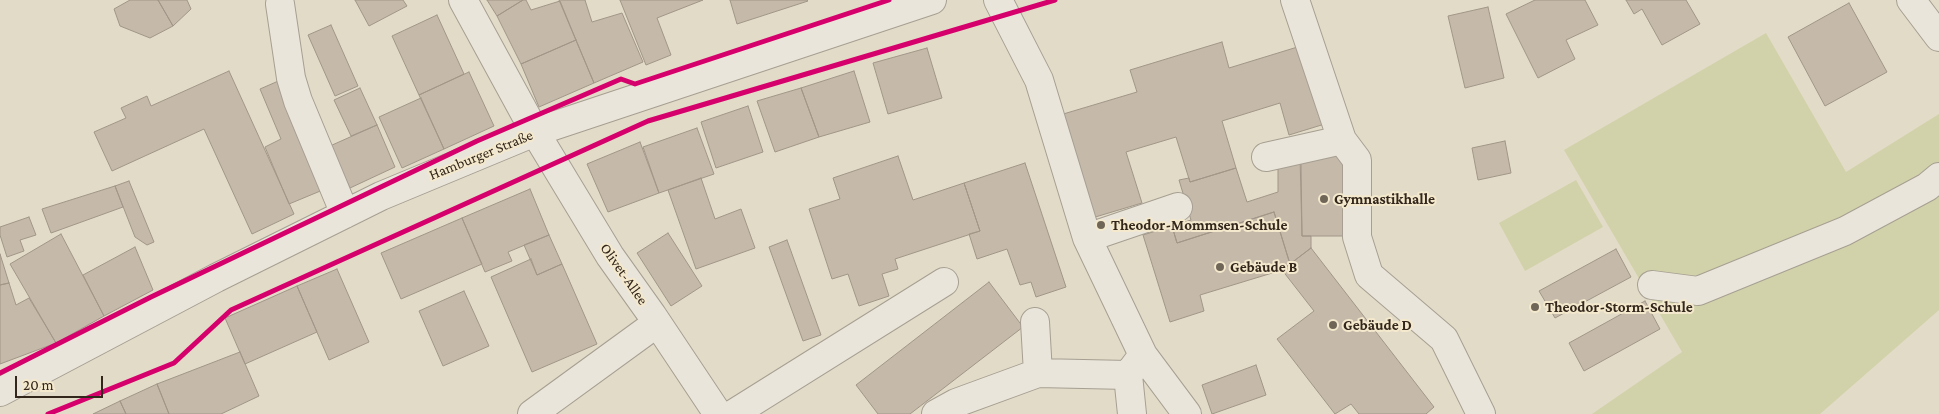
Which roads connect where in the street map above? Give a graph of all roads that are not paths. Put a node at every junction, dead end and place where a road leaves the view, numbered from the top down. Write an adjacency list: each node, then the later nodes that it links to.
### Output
1 (463, 0): 8 (street, Olivet-Allee)
2 (932, 0): 8 (street, Hamburger Straße)
3 (998, 0): 14 (street)
4 (1295, 0): 9 (street)
5 (1911, 0): 7 (street)
6 (280, 4): 13 (street)
7 (1939, 37)
8 (535, 132): 13 (street, Hamburger Straße); 18 (street, Olivet-Allee)
9 (1342, 140): 10 (street); 27 (street)
10 (1266, 157)
11 (1939, 176): 16 (street)
12 (1178, 207): 14 (street)
13 (345, 214): 21 (street, Hamburger Straße)
14 (1087, 238): 19 (street)
15 (944, 282): 22 (street)
16 (1652, 285)
17 (1035, 322): 20 (street)
18 (657, 323): 22 (street, Olivet-Allee); 23 (street)
19 (1135, 365): 20 (street); 25 (street); 26 (street)
20 (1038, 373): 24 (street)
21 (0, 392)
22 (715, 412)
23 (532, 414)
24 (936, 414)
25 (1132, 414)
26 (1187, 414)
27 (1481, 414)

